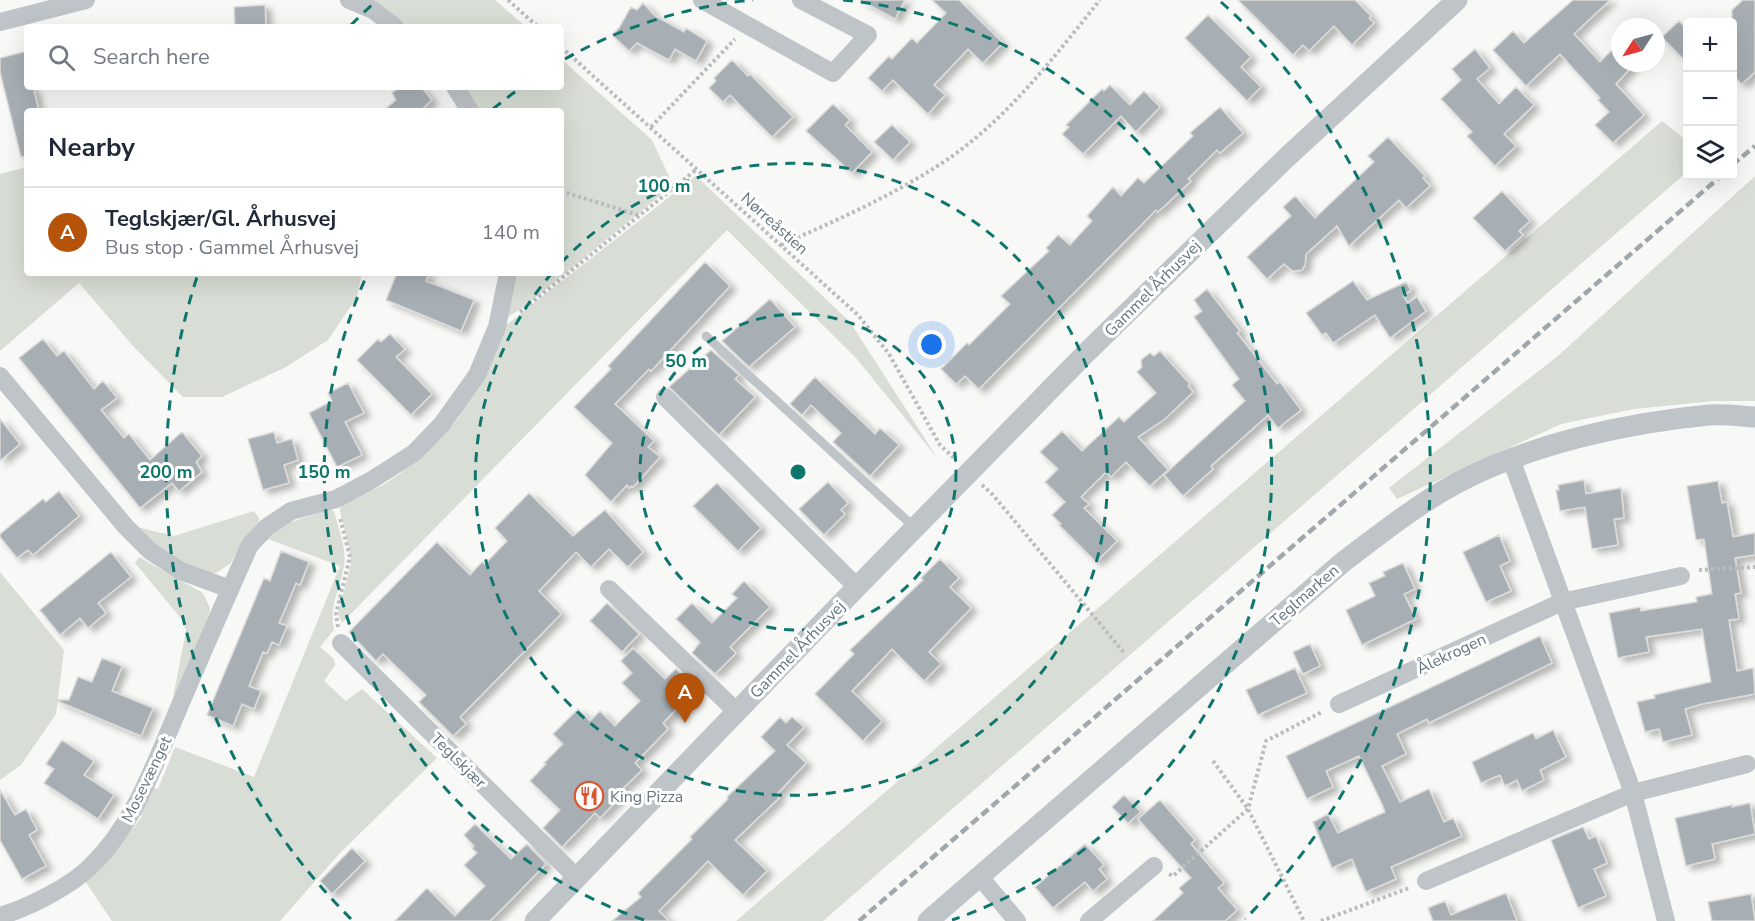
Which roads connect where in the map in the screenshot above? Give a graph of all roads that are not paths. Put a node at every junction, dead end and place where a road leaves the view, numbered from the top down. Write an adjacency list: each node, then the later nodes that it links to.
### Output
1 (86, 0): 6 (street)
2 (350, 0): 7 (street)
3 (702, 0): 4 (street)
4 (801, 0)
5 (1457, 0): 16 (street, Gammel Århusvej)
6 (0, 22)
7 (391, 24)
8 (457, 90): 9 (street)
9 (468, 108)
10 (507, 276): 19 (street, Mosevænget)
11 (706, 336): 16 (lane)
12 (0, 376): 19 (street)
13 (665, 397): 18 (street, Gammel Århusvej)
14 (1755, 417): 15 (street, Teglmarken)
15 (1511, 459): 21 (street); 28 (street, Teglmarken)
16 (915, 528): 18 (street, Gammel Århusvej)
17 (1682, 576): 21 (street, Ålekrogen)
18 (857, 587): 24 (street, Gammel Århusvej)
19 (230, 589): 31 (street, Mosevænget)
20 (609, 589): 24 (street, Gammel Århusvej)
21 (1562, 602): 23 (street, Ålekrogen); 26 (street)
22 (341, 643): 29 (street, Teglskjær)
23 (1339, 704)
24 (736, 711): 29 (street, Gammel Århusvej)
25 (1747, 764): 26 (street)
26 (1633, 793): 30 (street); 36 (street)
27 (1154, 866): 35 (street)
28 (979, 876): 33 (street, Teglmarken); 34 (street)
29 (576, 877): 32 (street, Gammel Århusvej)
30 (1426, 881)
31 (0, 916)
32 (535, 921)
33 (928, 921)
34 (1017, 921)
35 (1089, 921)
36 (1666, 921)

